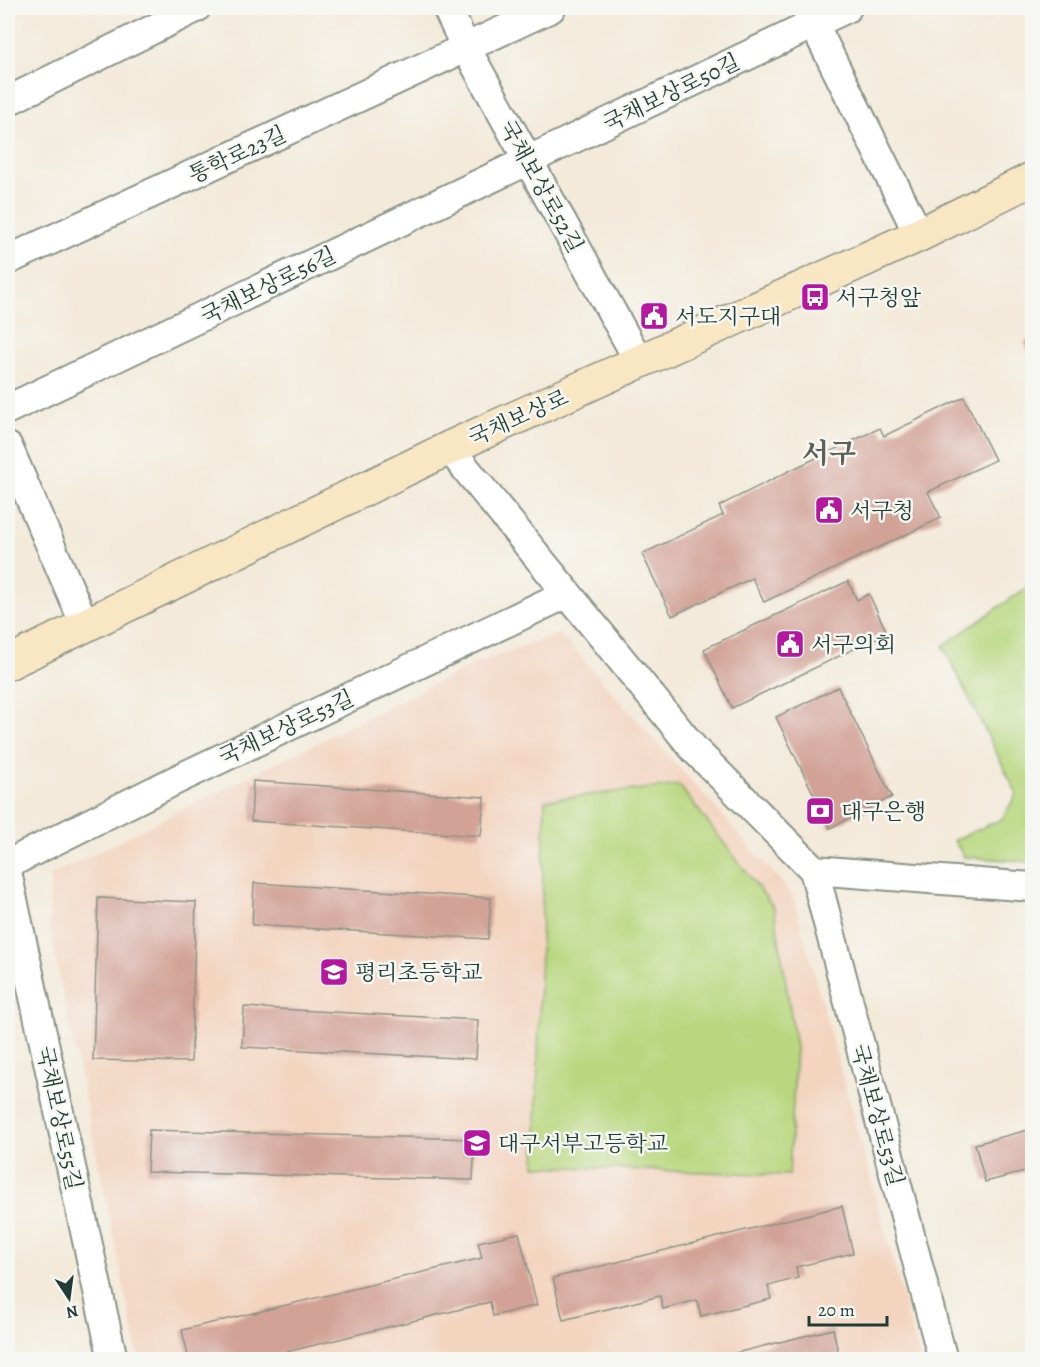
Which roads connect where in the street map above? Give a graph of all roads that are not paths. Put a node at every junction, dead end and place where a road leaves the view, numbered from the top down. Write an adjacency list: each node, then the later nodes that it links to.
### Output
1 (196, 8): 7 (street)
2 (447, 8): 6 (street, 국채보상로52길)
3 (551, 8): 6 (street, 통학로23길)
4 (848, 8): 5 (street, 국채보상로50길)
5 (810, 16): 8 (street, 국채보상로50길); 10 (street)
6 (466, 48): 8 (street, 국채보상로52길); 11 (street, 통학로23길)
7 (8, 101)
8 (528, 160): 12 (street, 국채보상로52길); 13 (street, 국채보상로56길)
9 (1032, 179): 10 (main road, 국채보상로)
10 (919, 235): 12 (main road, 국채보상로)
11 (8, 260)
12 (640, 363): 15 (main road, 국채보상로)
13 (8, 409)
14 (8, 447): 17 (street)
15 (449, 448): 16 (street, 국채보상로53길); 17 (main road, 국채보상로)
16 (566, 594): 19 (street, 국채보상로53길); 20 (street, 국채보상로53길)
17 (85, 625): 18 (main road, 국채보상로)
18 (8, 663)
19 (8, 864)
20 (814, 870): 22 (street); 24 (street, 국채보상로53길)
21 (8, 877): 23 (street, 국채보상로55길)
22 (1032, 887)
23 (113, 1359)
24 (943, 1359)

